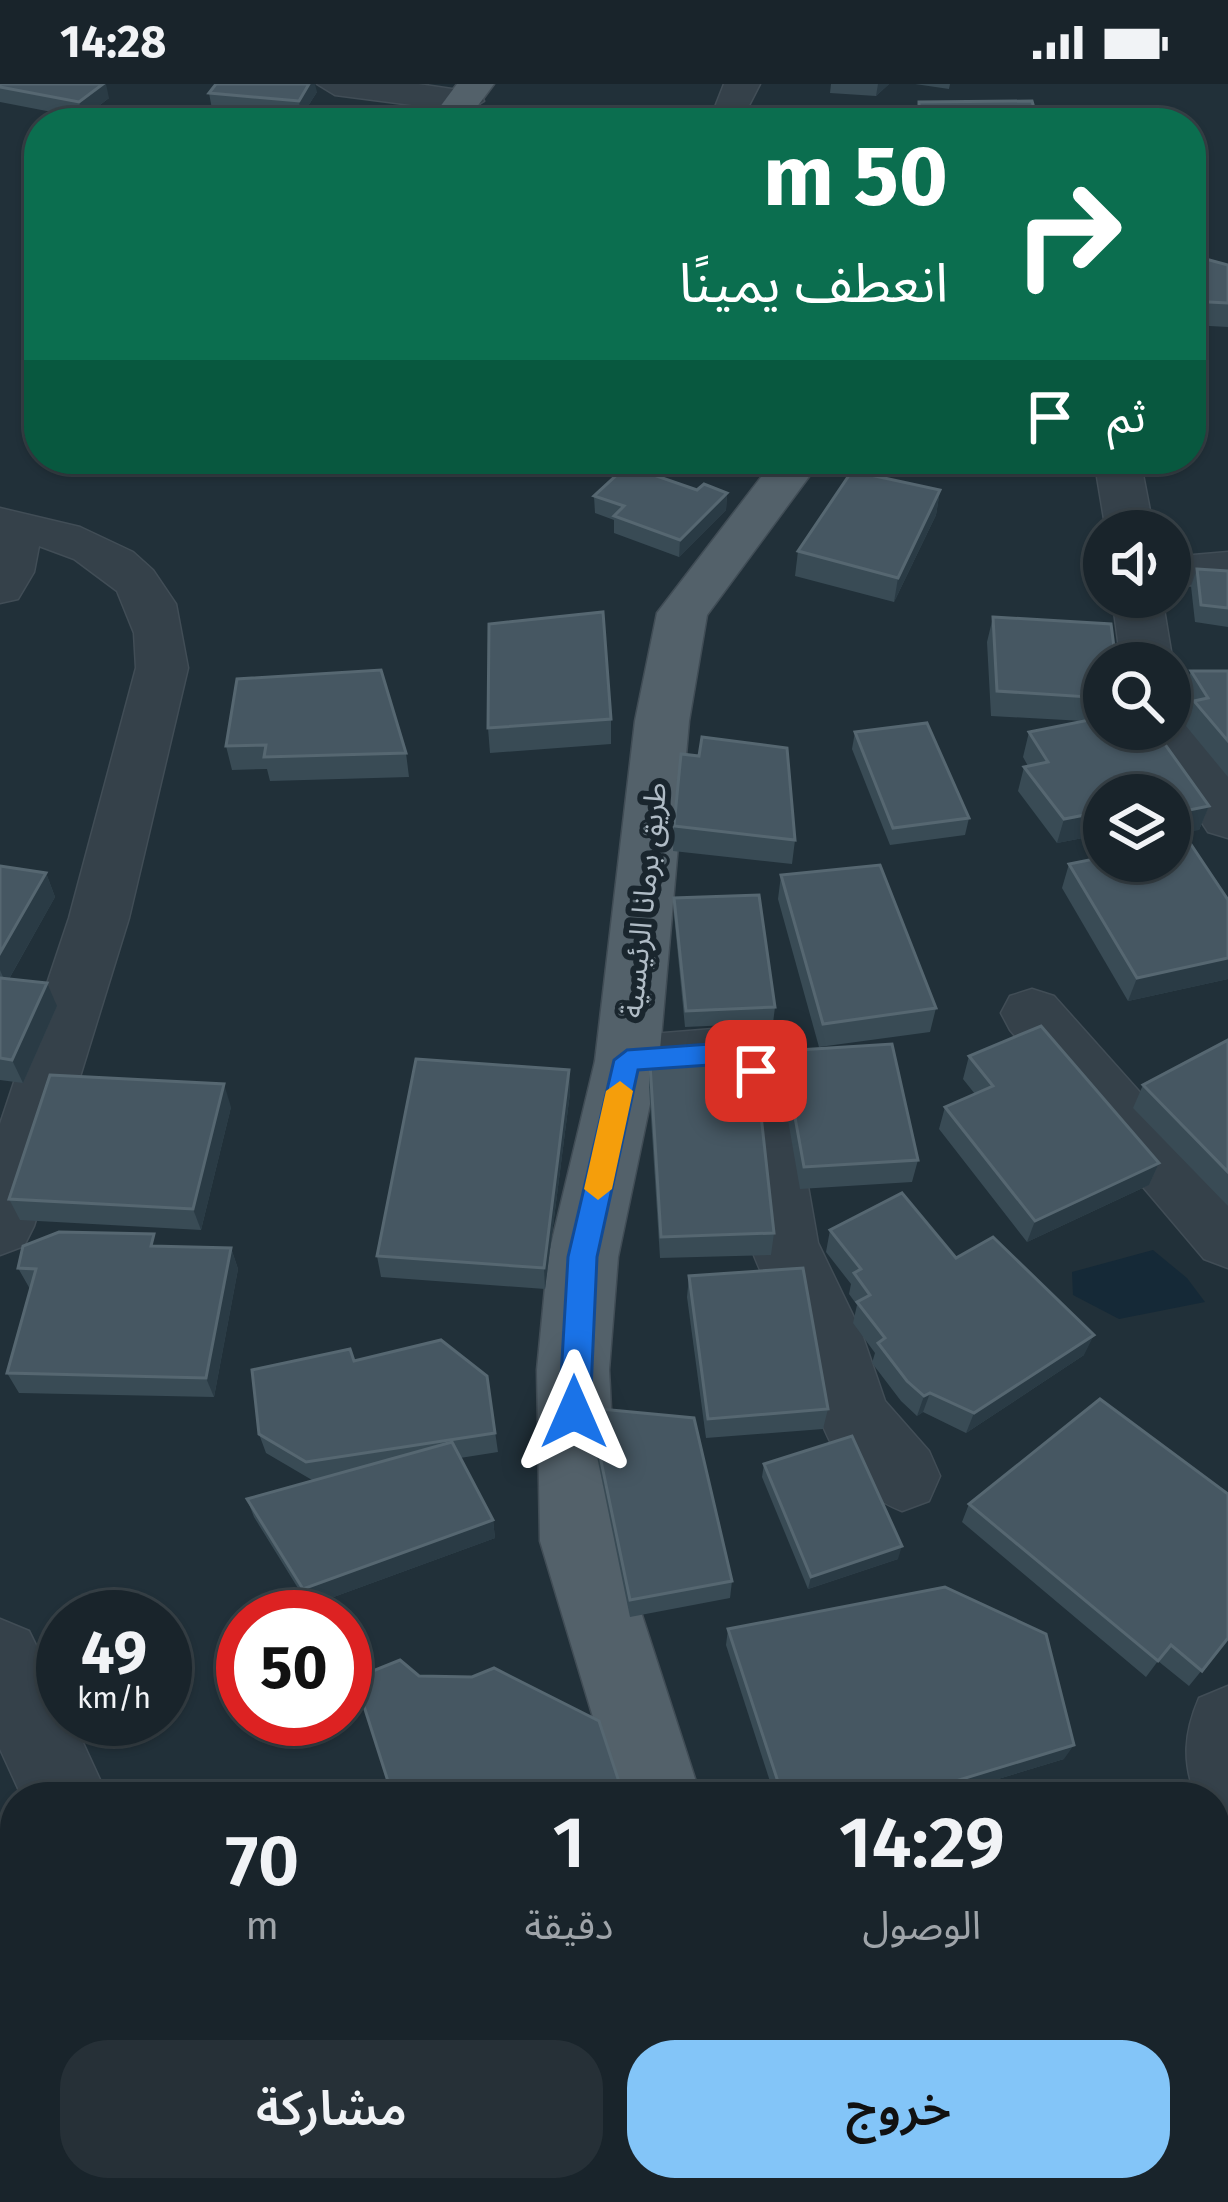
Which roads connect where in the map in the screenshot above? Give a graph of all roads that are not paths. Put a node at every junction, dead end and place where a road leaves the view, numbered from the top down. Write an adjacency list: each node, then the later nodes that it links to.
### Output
1 (335, 84): 2 (street)
2 (463, 103)
3 (788, 474): 13 (main road, طريق برمانا الرئيسية)
4 (1120, 474): 5 (street)
5 (1126, 510)
6 (2, 522): 9 (street); 14 (street)
7 (1228, 567): 8 (street)
8 (1191, 570)
9 (0, 588)
10 (1181, 750): 11 (street)
11 (1228, 818)
12 (1032, 1012): 15 (street)
13 (627, 1060): 16 (street); 21 (main road, طريق برمانا الرئيسية)
14 (0, 1226)
15 (1228, 1239)
16 (902, 1476)
17 (0, 1659): 20 (street)
18 (1228, 1727): 19 (street)
19 (1228, 1772)
20 (59, 1782)
21 (654, 1782)

